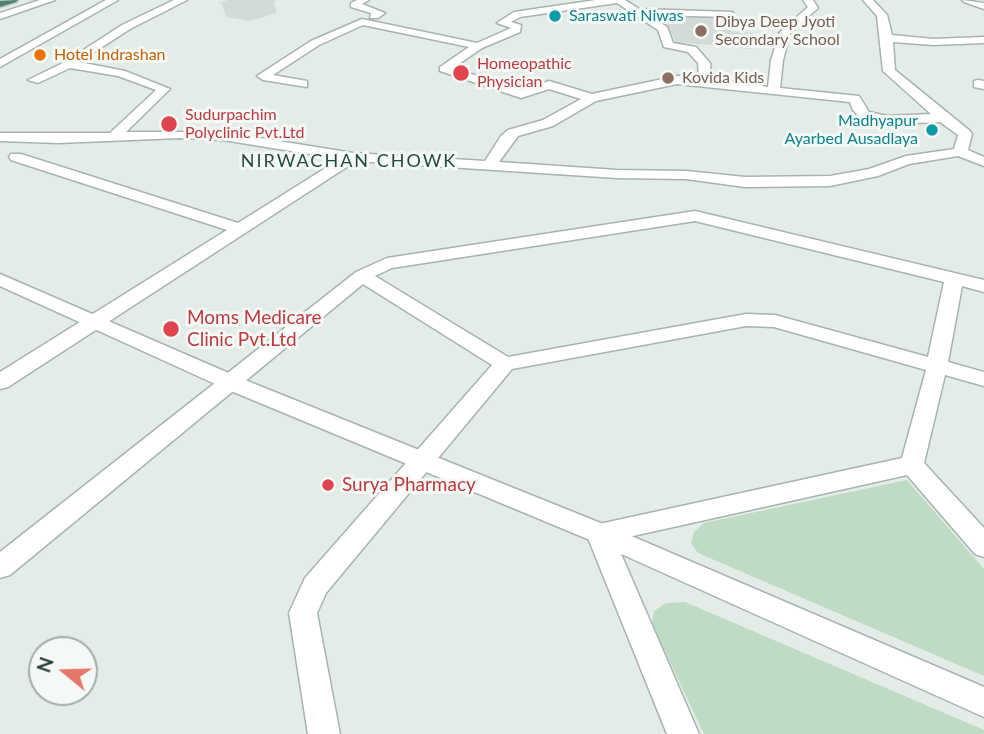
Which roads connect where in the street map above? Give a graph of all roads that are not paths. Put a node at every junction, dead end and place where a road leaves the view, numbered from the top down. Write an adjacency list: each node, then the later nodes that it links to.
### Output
1 (13, 0): 10 (highway)
2 (50, 0): 14 (street)
3 (113, 0): 19 (street)
4 (182, 0): 20 (street)
5 (364, 0): 15 (street)
6 (617, 0): 12 (street); 18 (street)
7 (808, 0): 24 (street)
8 (868, 0): 16 (street)
9 (970, 0): 11 (street)
10 (0, 4)
11 (984, 6)
12 (634, 12): 13 (street); 22 (street)
13 (729, 14)
14 (0, 16)
15 (362, 22): 18 (street); 23 (street)
16 (887, 38): 17 (street); 26 (street)
17 (984, 40)
18 (478, 46): 25 (street)
19 (0, 64)
20 (69, 64): 21 (street); 28 (street)
21 (34, 80)
22 (705, 81): 24 (street); 25 (street)
23 (303, 84)
24 (774, 91): 26 (street)
25 (592, 97): 35 (street)
26 (943, 118): 30 (street)
27 (0, 136): 29 (street)
28 (113, 136): 29 (street); 32 (street)
29 (58, 139): 31 (street)
30 (960, 152): 33 (street); 35 (street)
31 (16, 156): 34 (street); 36 (street)
32 (353, 157): 35 (street); 36 (street)
33 (984, 162)
34 (0, 163)
35 (490, 165)
36 (240, 229): 41 (street)
37 (362, 276): 38 (street); 42 (street); 46 (street)
38 (954, 279): 40 (street); 43 (street)
39 (4, 284): 41 (street)
40 (984, 285)
41 (95, 322): 45 (street); 46 (street)
42 (505, 364): 43 (street); 47 (street)
43 (937, 366): 44 (street); 48 (street)
44 (984, 379)
45 (0, 382)
46 (232, 383): 47 (street); 51 (street)
47 (422, 462): 49 (street); 53 (street)
48 (912, 465): 49 (street); 50 (street)
49 (599, 533): 52 (street); 54 (street)
50 (984, 546)
51 (0, 566)
52 (984, 702)
53 (324, 734)
54 (683, 734)

